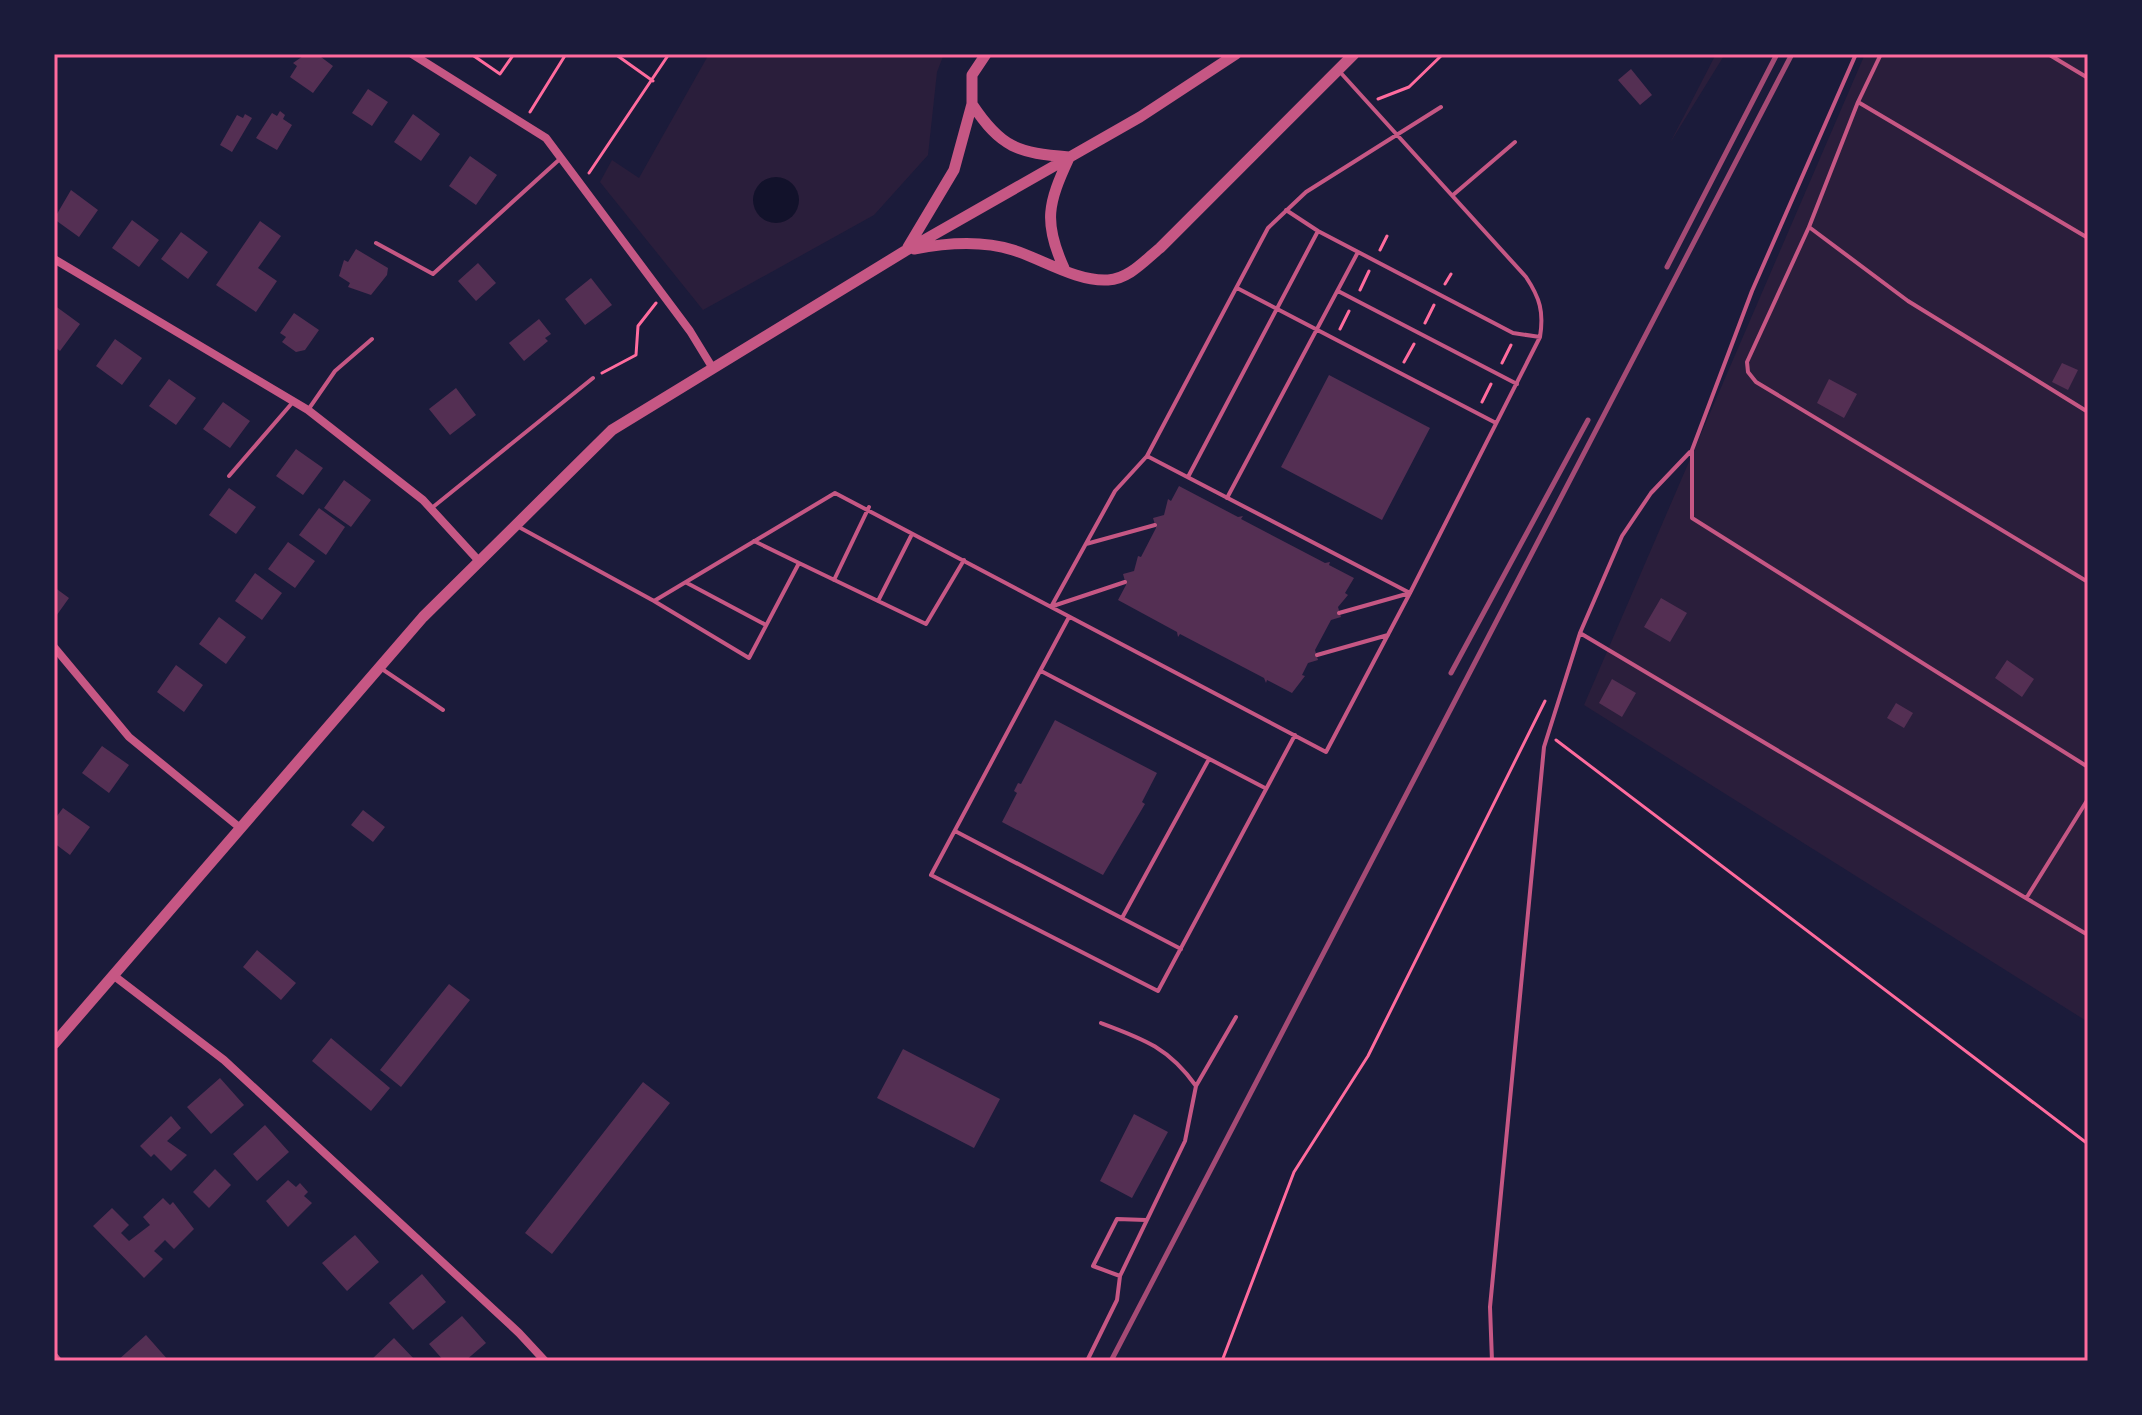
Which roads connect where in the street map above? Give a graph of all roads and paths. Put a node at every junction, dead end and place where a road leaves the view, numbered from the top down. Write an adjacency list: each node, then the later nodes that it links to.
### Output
1 (412, 54): 21 (street)
2 (471, 54): 3 (path)
3 (514, 54)
4 (566, 54): 21 (path)
5 (615, 54): 16 (path)
6 (669, 54): 16 (path)
7 (986, 54): 19 (street)
8 (1236, 54): 25 (street)
9 (1354, 54): 14 (street)
10 (1443, 54): 18 (path)
11 (1856, 54): 51 (lane)
12 (1881, 54): 17 (lane)
13 (2048, 54): 15 (lane)
14 (1338, 71): 18 (lane); 36 (street)
15 (2088, 78)
16 (653, 81): 26 (path)
17 (1858, 102): 29 (lane); 31 (lane)
18 (1369, 103): 22 (lane)
19 (972, 104): 25 (street); 33 (street)
20 (1441, 107): 22 (lane)
21 (524, 122): 24 (street)
22 (1398, 134): 27 (lane); 28 (lane)
23 (1515, 142): 27 (lane)
24 (562, 156): 26 (street); 32 (lane)
25 (1069, 157): 33 (street); 36 (street)
26 (582, 183): 39 (street)
27 (1453, 195): 42 (lane)
28 (1285, 210): 30 (lane); 37 (lane)
29 (1809, 227): 49 (lane); 69 (lane)
30 (1318, 231): 34 (lane); 40 (lane)
31 (2088, 238)
32 (376, 243)
33 (905, 251): 36 (street); 44 (street)
34 (1358, 252): 38 (lane); 42 (lane)
35 (54, 259): 47 (street)
36 (1064, 268)
37 (1237, 288): 40 (lane); 52 (lane)
38 (1338, 291): 41 (lane); 46 (lane)
39 (663, 294): 44 (street); 45 (path)
40 (1277, 309): 41 (lane); 54 (lane)
41 (1316, 331): 50 (lane); 55 (lane)
42 (1540, 337): 46 (lane)
43 (372, 339): 48 (lane)
44 (712, 367): 58 (street)
45 (593, 378): 57 (lane)
46 (1517, 384): 50 (lane)
47 (294, 401): 48 (street); 53 (lane)
48 (308, 410): 57 (street)
49 (2088, 412)
50 (1496, 423): 70 (lane)
51 (1692, 450): 77 (lane); 88 (lane)
52 (1147, 456): 54 (lane); 62 (lane)
53 (229, 476)
54 (1188, 477): 55 (lane)
55 (1227, 498): 70 (lane)
56 (869, 507): 60 (lane); 61 (lane); 66 (lane)
57 (431, 509): 63 (street)
58 (515, 525): 63 (street); 71 (lane)
59 (1155, 525): 62 (lane)
60 (911, 536): 64 (lane); 72 (lane)
61 (754, 541): 65 (lane); 67 (lane)
62 (1084, 545): 73 (lane)
63 (478, 560): 81 (street)
64 (964, 560): 72 (lane); 73 (lane)
65 (799, 563): 66 (lane); 76 (lane)
66 (834, 580): 72 (lane)
67 (686, 582): 71 (lane); 76 (lane)
68 (1125, 582): 73 (lane)
69 (2088, 582)
70 (1410, 593): 74 (lane); 78 (lane)
71 (654, 601): 76 (lane)
72 (878, 601)
73 (1051, 607): 75 (lane)
74 (1339, 613)
75 (1070, 617): 82 (lane); 86 (lane)
76 (766, 625)
77 (1580, 633): 85 (lane); 93 (lane)
78 (1388, 635): 80 (lane); 86 (lane)
79 (54, 647): 91 (street)
80 (1317, 655)
81 (381, 668): 84 (lane); 91 (street)
82 (1041, 671): 87 (lane); 92 (lane)
83 (1551, 689): 109 (path)
84 (443, 710)
85 (1549, 734): 102 (path); 110 (lane)
86 (1295, 735): 89 (lane)
87 (1209, 759): 89 (lane); 94 (lane)
88 (2088, 767)
89 (1266, 789): 96 (lane)
90 (2088, 799): 93 (lane)
91 (239, 827): 97 (street)
92 (955, 831): 94 (lane); 96 (lane)
93 (2027, 897): 95 (lane)
94 (1122, 918): 96 (lane)
95 (2088, 935)
96 (1181, 949)
97 (113, 975): 100 (street); 107 (street)
98 (1236, 1017): 101 (lane)
99 (1101, 1023): 101 (lane)
100 (54, 1044)
101 (1196, 1086): 103 (lane)
102 (2088, 1144)
103 (1146, 1220): 104 (lane); 104 (lane)
104 (1120, 1276): 108 (lane)
105 (54, 1356): 106 (street)
106 (58, 1361)
107 (545, 1361)
108 (1087, 1361)
109 (1222, 1361)
110 (1492, 1361)

